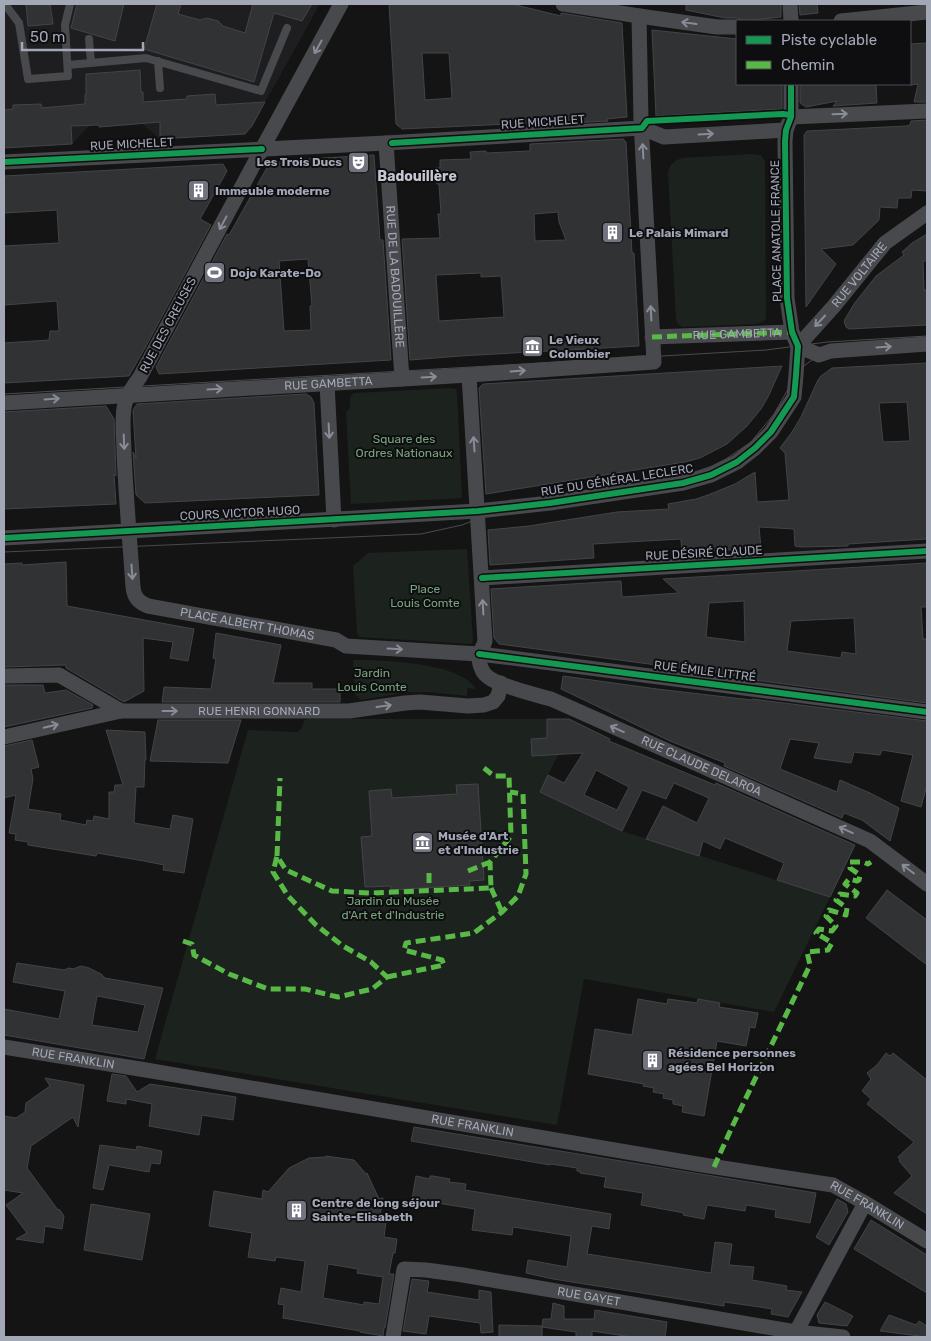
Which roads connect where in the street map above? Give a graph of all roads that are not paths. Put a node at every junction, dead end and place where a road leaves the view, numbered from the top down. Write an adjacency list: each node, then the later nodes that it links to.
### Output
1 (70, 4): 15 (lane)
2 (341, 4): 22 (street, RUE DES CREUSES, one-way to 22)
3 (563, 4): 7 (street)
4 (790, 4): 8 (street)
5 (4, 8): 15 (lane)
6 (927, 12): 9 (street)
7 (639, 16): 10 (street, one-way to 7); 20 (street)
8 (791, 20)
9 (850, 20)
10 (736, 27)
11 (288, 28): 13 (lane)
12 (89, 39): 14 (lane)
13 (158, 62): 14 (lane); 17 (lane)
14 (91, 63): 15 (lane)
15 (68, 65)
16 (791, 85): 19 (street, PLACE ANATOLE FRANCE)
17 (160, 88)
18 (927, 111): 19 (street, RUE MICHELET, one-way to 18)
19 (789, 123): 20 (street, RUE MICHELET, one-way to 19); 26 (street, PLACE ANATOLE FRANCE)
20 (642, 128): 21 (street, RUE MICHELET); 25 (street, one-way to 20)
21 (386, 143): 22 (street, RUE MICHELET); 29 (street, RUE DE LA BADOUILLÈRE)
22 (262, 149): 23 (street, RUE MICHELET); 31 (street, RUE DES CREUSES, one-way to 31)
23 (4, 162)
24 (927, 213): 26 (street, RUE VOLTAIRE, one-way to 26)
25 (652, 336): 26 (street, RUE GAMBETTA); 28 (street, RUE GAMBETTA, one-way to 25)
26 (795, 339): 27 (street, one-way to 27); 33 (street, RUE DU GÉNÉRAL LECLERC)
27 (927, 344)
28 (469, 375): 29 (street, RUE GAMBETTA, one-way to 28); 33 (street, one-way to 28)
29 (402, 379): 30 (street, RUE GAMBETTA)
30 (327, 383): 31 (street, RUE GAMBETTA, one-way to 30); 34 (street, one-way to 34)
31 (128, 394): 32 (street, RUE GAMBETTA, one-way to 31); 35 (street, one-way to 35)
32 (4, 403)
33 (478, 512): 34 (street, COURS VICTOR HUGO); 38 (street)
34 (334, 520): 35 (street, COURS VICTOR HUGO)
35 (130, 530): 36 (street, COURS VICTOR HUGO); 39 (street, PLACE ALBERT THOMAS, one-way to 39)
36 (4, 538)
37 (927, 552): 38 (street, RUE DÉSIRÉ CLAUDE)
38 (482, 578): 39 (street, one-way to 38)
39 (479, 654): 41 (street, RUE CLAUDE DELAROA); 43 (street, RUE ÉMILE LITTRÉ)
40 (4, 676): 42 (street)
41 (501, 683): 42 (street, RUE HENRI GONNARD, one-way to 41); 45 (street, RUE CLAUDE DELAROA, one-way to 41)
42 (121, 711): 44 (street, RUE HENRI GONNARD, one-way to 42)
43 (927, 712)
44 (4, 737)
45 (927, 884)
46 (4, 1047): 47 (street, RUE FRANKLIN)
47 (865, 1203): 48 (street, RUE FRANKLIN); 49 (street)
48 (927, 1242)
49 (796, 1332): 50 (street, RUE GAYET); 51 (street, RUE GAYET)
50 (392, 1337)
51 (843, 1337)

